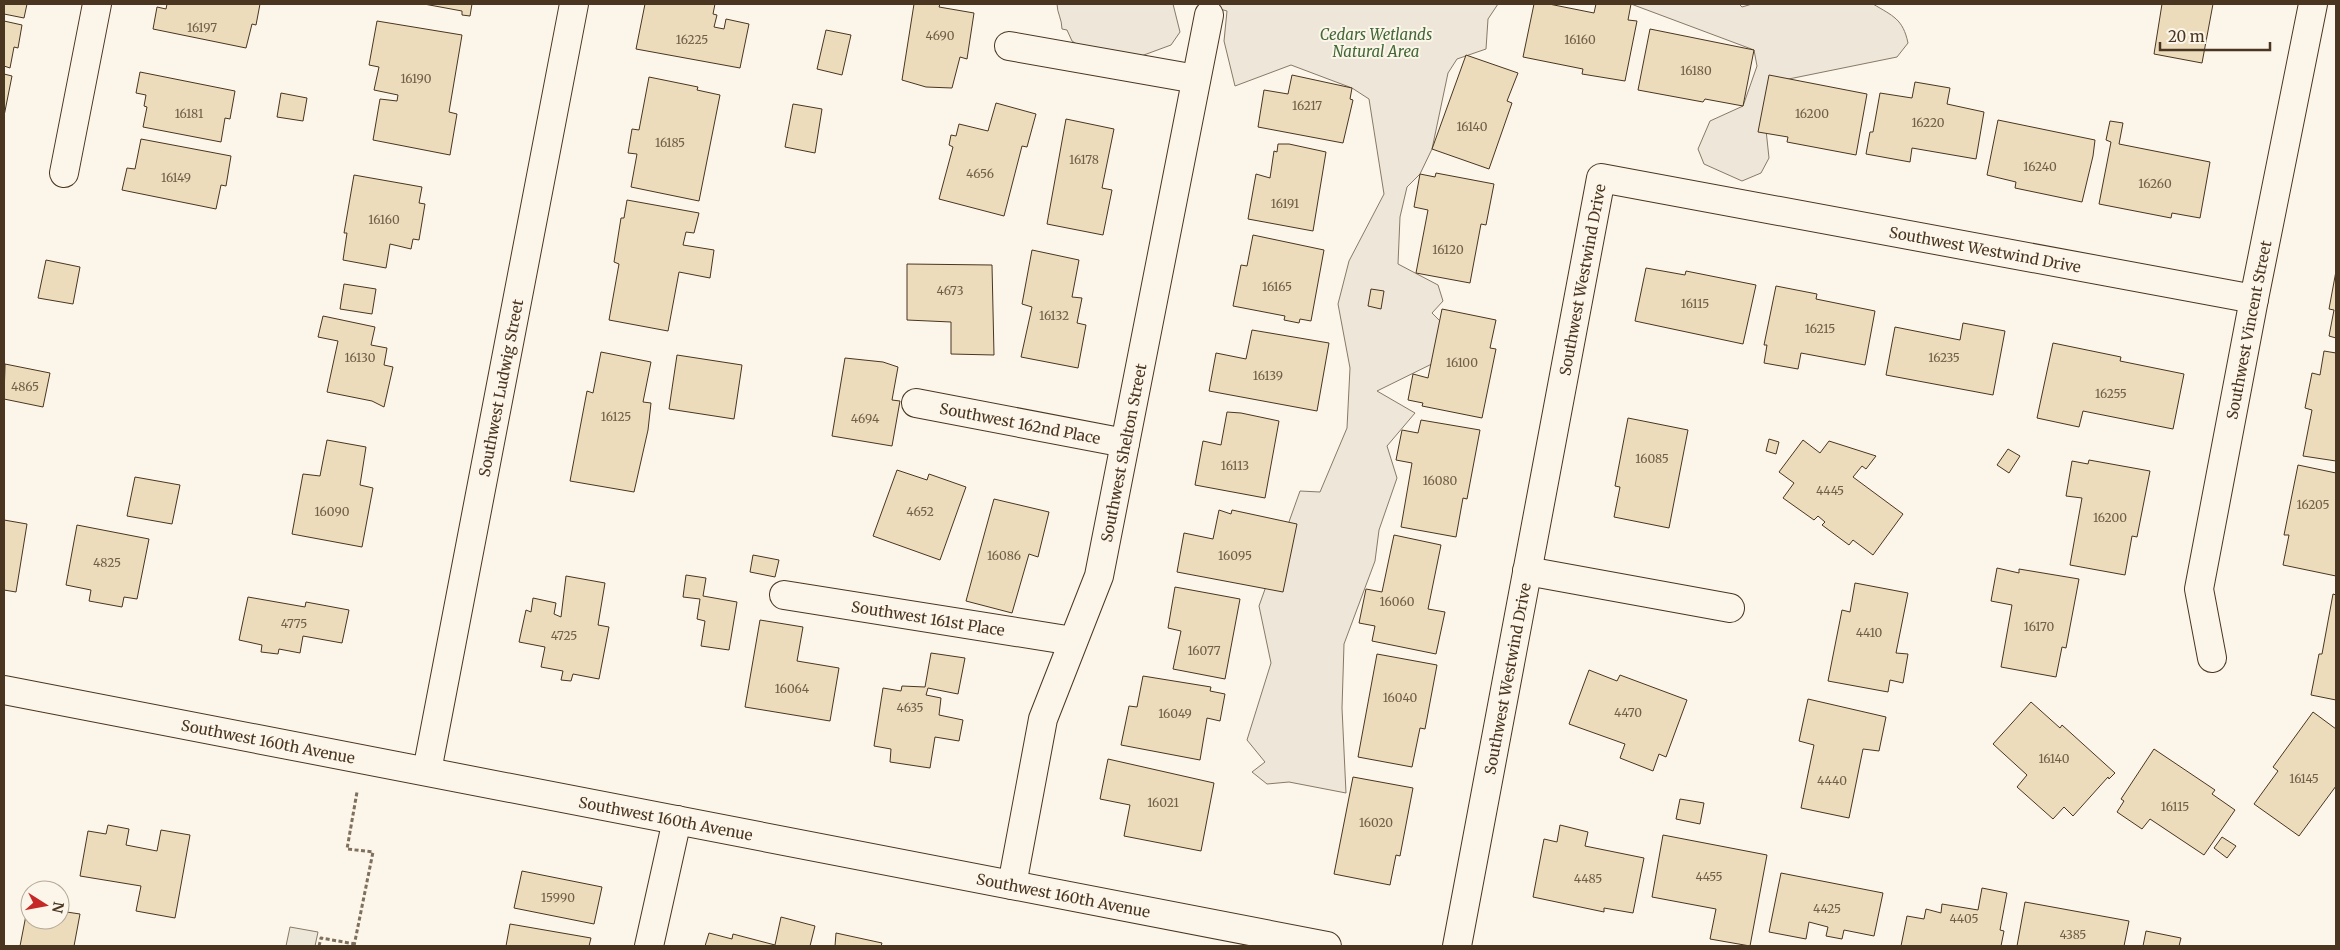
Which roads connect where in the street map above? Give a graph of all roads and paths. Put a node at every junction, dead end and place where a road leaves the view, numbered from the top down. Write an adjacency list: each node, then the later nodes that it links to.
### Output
1 (97, 4): 7 (street)
2 (574, 4): 18 (street, Southwest Ludwig Street)
3 (2313, 4): 8 (street, Southwest Vincent Street)
4 (1209, 15): 6 (street, Southwest Shelton Street)
5 (1009, 46): 6 (street)
6 (1196, 79): 10 (street, Southwest Shelton Street)
7 (64, 173)
8 (2254, 299): 11 (street, Southwest Westwind Drive); 15 (street, Southwest Vincent Street)
9 (916, 403): 10 (street, Southwest 162nd Place)
10 (1125, 443): 14 (street, Southwest Shelton Street)
11 (1526, 571): 13 (street); 25 (street, Southwest Westwind Drive)
12 (784, 595): 14 (street, Southwest 161st Place)
13 (1730, 608)
14 (1073, 641): 20 (street, Southwest Shelton Street)
15 (2212, 658)
16 (4, 690): 17 (street, Southwest 160th Avenue)
17 (363, 759): 18 (street, Southwest 160th Avenue); 21 (path)
18 (427, 771): 19 (street, Southwest 160th Avenue)
19 (677, 820): 20 (street, Southwest 160th Avenue); 23 (street)
20 (1012, 885): 24 (street, Southwest 160th Avenue)
21 (355, 945): 22 (path)
22 (319, 946)
23 (649, 946)
24 (1327, 946)
25 (1456, 946)

